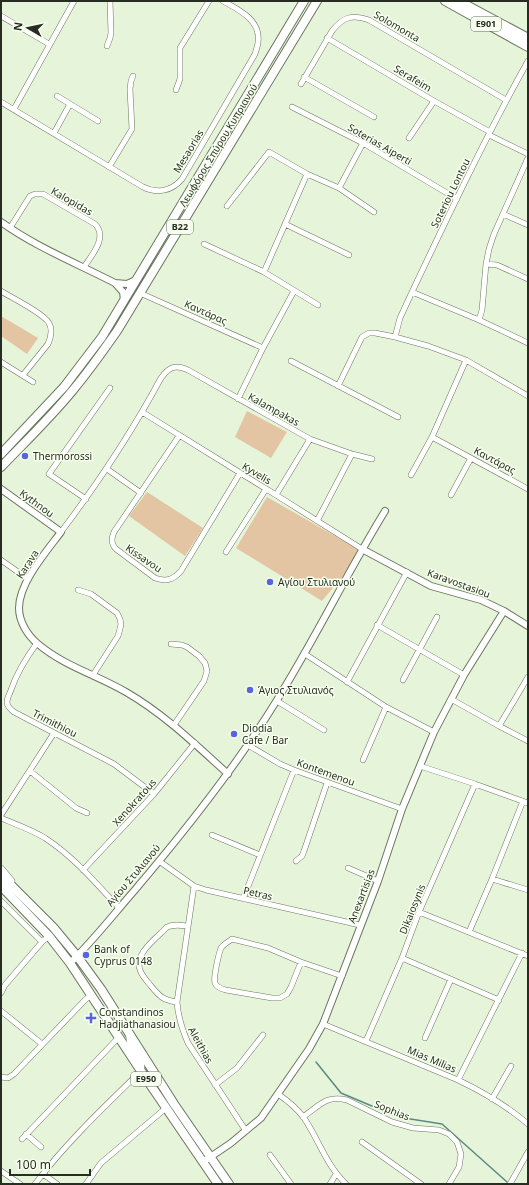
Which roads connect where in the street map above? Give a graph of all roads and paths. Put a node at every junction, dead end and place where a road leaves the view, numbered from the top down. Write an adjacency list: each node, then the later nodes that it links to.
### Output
1 (110, 1): 13 (street)
2 (209, 1): 19 (street)
3 (224, 1): 35 (street, Mesaorias)
4 (304, 1): 51 (main road, Λεωφόρος Σπύρου Κυπριανού / B22)
5 (317, 1): 57 (main road, Λεωφόρος Σπύρου Κυπριανού / B22)
6 (445, 1): 14 (main road, E901)
7 (460, 1): 11 (main road, E901)
8 (71, 2): 12 (street)
9 (1, 16): 12 (street)
10 (327, 38): 17 (street, Solomonta); 21 (street, Solomonta); 22 (street, Serafeim)
11 (528, 38)
12 (49, 44): 26 (street)
13 (106, 46)
14 (528, 47)
15 (528, 61): 21 (street, Soteriou Lontou)
16 (134, 76): 35 (street)
17 (304, 77): 18 (street, Solomonta); 27 (street)
18 (301, 84)
19 (176, 90)
20 (57, 96): 24 (street)
21 (506, 100): 30 (street, Soteriou Lontou)
22 (434, 101): 30 (street, Serafeim); 31 (street)
23 (1, 102): 26 (street, Mesaorias)
24 (70, 104): 28 (street); 29 (street)
25 (292, 107): 32 (street, Soterias Aiperti)
26 (14, 109): 29 (street, Mesaorias)
27 (374, 117)
28 (98, 121)
29 (54, 133): 35 (street, Mesaorias)
30 (489, 133): 33 (street, Serafeim); 38 (street, Soteriou Lontou)
31 (409, 138)
32 (363, 143): 37 (street); 38 (street, Soterias Aiperti)
33 (528, 154)
34 (528, 158): 41 (street)
35 (109, 167)
36 (307, 174): 37 (street); 39 (street); 43 (street)
37 (339, 188): 40 (street)
38 (457, 199): 56 (street, Soteriou Lontou)
39 (227, 206)
40 (374, 212)
41 (503, 214): 44 (street); 48 (street)
42 (1, 222): 45 (street)
43 (285, 224): 47 (street); 50 (street)
44 (528, 225)
45 (10, 228): 49 (street); 49 (street, Kalopidas)
46 (204, 244): 50 (street)
47 (349, 255)
48 (486, 264): 52 (street); 60 (street)
49 (84, 268): 53 (street)
50 (264, 272): 55 (street)
51 (138, 279): 53 (street); 58 (main road, Λεωφόρος Σπύρου Κυπριανού / B22)
52 (528, 279)
53 (115, 283): 58 (street)
54 (1, 291): 68 (street)
55 (294, 291): 59 (street); 63 (street)
56 (412, 292): 60 (street); 61 (street, Soteriou Lontou)
57 (140, 293): 63 (street, Καντάρας); 83 (main road, Λεωφόρος Σπύρου Κυπριανού / B22)
58 (124, 302): 79 (main road, Λεωφόρος Σπύρου Κυπριανού / B22)
59 (318, 305)
60 (479, 320): 62 (street)
61 (395, 337): 64 (street); 70 (street)
62 (528, 343)
63 (263, 348): 73 (street)
64 (466, 360): 72 (street); 77 (street)
65 (291, 361): 70 (street)
66 (1, 362): 68 (street)
67 (171, 368): 73 (street, Kalampakas); 74 (street, Karava)
68 (23, 375): 69 (street)
69 (33, 382)
70 (338, 386): 75 (street)
71 (110, 388): 93 (street)
72 (528, 396)
73 (238, 399): 78 (street, Kalampakas)
74 (142, 412): 76 (street, Kyvelis); 84 (street, Karava)
75 (398, 417)
76 (179, 436): 85 (street, Kyvelis); 90 (street, Kissavou)
77 (432, 437): 81 (street, Καντάρας); 86 (street)
78 (310, 439): 80 (street, Kalampakas); 91 (street)
79 (1, 454)
80 (352, 454): 82 (street, Kalampakas); 95 (street)
81 (471, 458): 88 (street, Καντάρας); 92 (street)
82 (372, 459)
83 (1, 467)
84 (107, 469): 90 (street); 93 (street, Karava)
85 (240, 473): 87 (street, Kyvelis); 90 (street, Kissavou)
86 (411, 475)
87 (266, 489): 91 (street, Kyvelis); 98 (street)
88 (528, 489)
89 (1, 490): 96 (street, Kythnou)
90 (141, 493)
91 (276, 495): 95 (street, Kyvelis)
92 (451, 495)
93 (86, 499): 96 (street, Karava)
94 (385, 512): 97 (street, Αγίου Στυλιανού)
95 (317, 520): 97 (street, Kyvelis)
96 (61, 532): 101 (street, Karava)
97 (362, 549): 100 (street, Karavostasiou); 110 (street, Αγίου Στυλιανού)
98 (226, 552)
99 (1, 560): 101 (street)
100 (407, 572): 103 (street, Karavostasiou); 105 (street)
101 (28, 579): 107 (street, Karava)
102 (78, 590): 111 (street)
103 (504, 611): 106 (street, Karavostasiou); 112 (street, Anexartisias)
104 (437, 617): 109 (street)
105 (377, 625): 109 (street); 115 (street)
106 (528, 626)
107 (37, 644): 111 (street, Karava); 123 (street, Trimithiou)
108 (171, 644): 119 (street)
109 (420, 649): 112 (street); 114 (street)
110 (305, 654): 115 (street); 117 (street, Αγίου Στυλιανού)
111 (93, 675): 119 (street, Karava)
112 (464, 675): 116 (street, Anexartisias)
113 (528, 677): 120 (street)
114 (403, 680)
115 (346, 682): 118 (street)
116 (451, 699): 120 (street); 122 (street, Anexartisias)
117 (277, 701): 121 (street); 126 (street, Αγίου Στυλιανού)
118 (386, 708): 122 (street); 127 (street)
119 (174, 725): 125 (street, Karava)
120 (499, 726): 124 (street)
121 (324, 730)
122 (434, 732): 128 (street, Anexartisias)
123 (54, 733): 130 (street); 134 (street, Trimithiou)
124 (528, 742)
125 (195, 743): 131 (street, Karava); 134 (street, Xenokratous)
126 (248, 745): 129 (street, Kontemenou); 131 (street, Αγίου Στυλιανού)
127 (363, 760)
128 (420, 766): 133 (street); 136 (street, Anexartisias)
129 (294, 770): 132 (street, Kontemenou); 140 (street)
130 (30, 771): 137 (street); 138 (street)
131 (228, 774): 141 (street, Αγίου Στυλιανού)
132 (327, 783): 136 (street, Kontemenou); 142 (street)
133 (475, 784): 135 (street); 158 (street, Dikaiosynis)
134 (154, 794): 145 (street, Xenokratous)
135 (526, 802): 147 (street)
136 (402, 809): 148 (street, Anexartisias)
137 (87, 812)
138 (1, 816): 145 (street)
139 (212, 835): 140 (street)
140 (260, 855): 154 (street)
141 (159, 861): 150 (street, Petras); 157 (street, Αγίου Στυλιανού)
142 (296, 861)
143 (348, 868): 148 (street)
144 (1, 869): 151 (main road, E950)
145 (84, 870): 157 (street)
146 (1, 875): 151 (main road, E950)
147 (492, 879): 152 (street); 161 (street)
148 (378, 880): 160 (street, Anexartisias)
149 (1, 886): 156 (main road, E950)
150 (194, 886): 154 (street, Petras); 159 (street, Aleithias)
151 (13, 887): 165 (main road, E950)
152 (528, 890)
153 (1, 892): 156 (main road, E950)
154 (242, 899): 160 (street, Petras)
155 (1, 900): 163 (street)
156 (16, 901): 162 (main road, E950)
157 (119, 908): 165 (street, Αγίου Στυλιανού)
158 (419, 912): 161 (street); 167 (street, Dikaiosynis)
159 (187, 926): 175 (street, Aleithias); 175 (street)
160 (360, 926): 170 (street, Anexartisias)
161 (469, 932): 164 (street)
162 (49, 936): 163 (street); 169 (main road, E950)
163 (42, 942): 172 (street)
164 (522, 953): 166 (street); 174 (street)
165 (77, 956): 169 (street, Αγίου Στυλιανού); 178 (main road, E950)
166 (528, 956)
167 (402, 958): 171 (street); 182 (street, Dikaiosynis)
168 (302, 962): 168 (street); 170 (street)
169 (70, 963): 173 (main road, E950)
170 (342, 976): 177 (street, Anexartisias)
171 (452, 979): 174 (street); 181 (street)
172 (1, 993)
173 (91, 995): 180 (main road, E950); 183 (street)
174 (499, 1000): 187 (street)
175 (177, 1002): 188 (street, Aleithias)
176 (1, 1012): 183 (street)
177 (323, 1024): 182 (street, Mias Milias); 189 (street, Anexartisias)
178 (130, 1035): 185 (street); 201 (main road, E950)
179 (263, 1035): 188 (street)
180 (119, 1037): 185 (main road, E950); 195 (street)
181 (425, 1038)
182 (366, 1042): 187 (street, Mias Milias)
183 (42, 1044): 186 (street)
184 (511, 1066): 190 (street)
185 (141, 1071): 191 (main road, E950); 204 (street)
186 (1, 1077)
187 (458, 1080): 190 (street, Mias Milias)
188 (215, 1085): 194 (street, Aleithias)
189 (278, 1094): 192 (street); 194 (street, Anexartisias)
190 (492, 1099): 193 (street, Mias Milias)
191 (166, 1108): 202 (main road, E950); 209 (street)
192 (303, 1117): 205 (street); 216 (street, Sophias)
193 (528, 1124)
194 (246, 1132): 201 (street, Anexartisias)
195 (26, 1134): 196 (street); 198 (street)
196 (22, 1139)
197 (362, 1142): 215 (street)
198 (41, 1147)
199 (528, 1152): 217 (street)
200 (270, 1155): 212 (street)
201 (210, 1157): 202 (street, Anexartisias); 211 (main road, E950)
202 (203, 1162): 210 (main road, E950)
203 (1, 1171): 206 (street)
204 (43, 1174): 207 (street); 208 (street)
205 (336, 1174): 213 (street); 214 (street)
206 (20, 1184)
207 (35, 1184)
208 (57, 1184)
209 (86, 1184)
210 (218, 1184)
211 (229, 1184)
212 (292, 1184)
213 (330, 1184)
214 (346, 1184)
215 (421, 1184)
216 (449, 1184)
217 (510, 1184)

